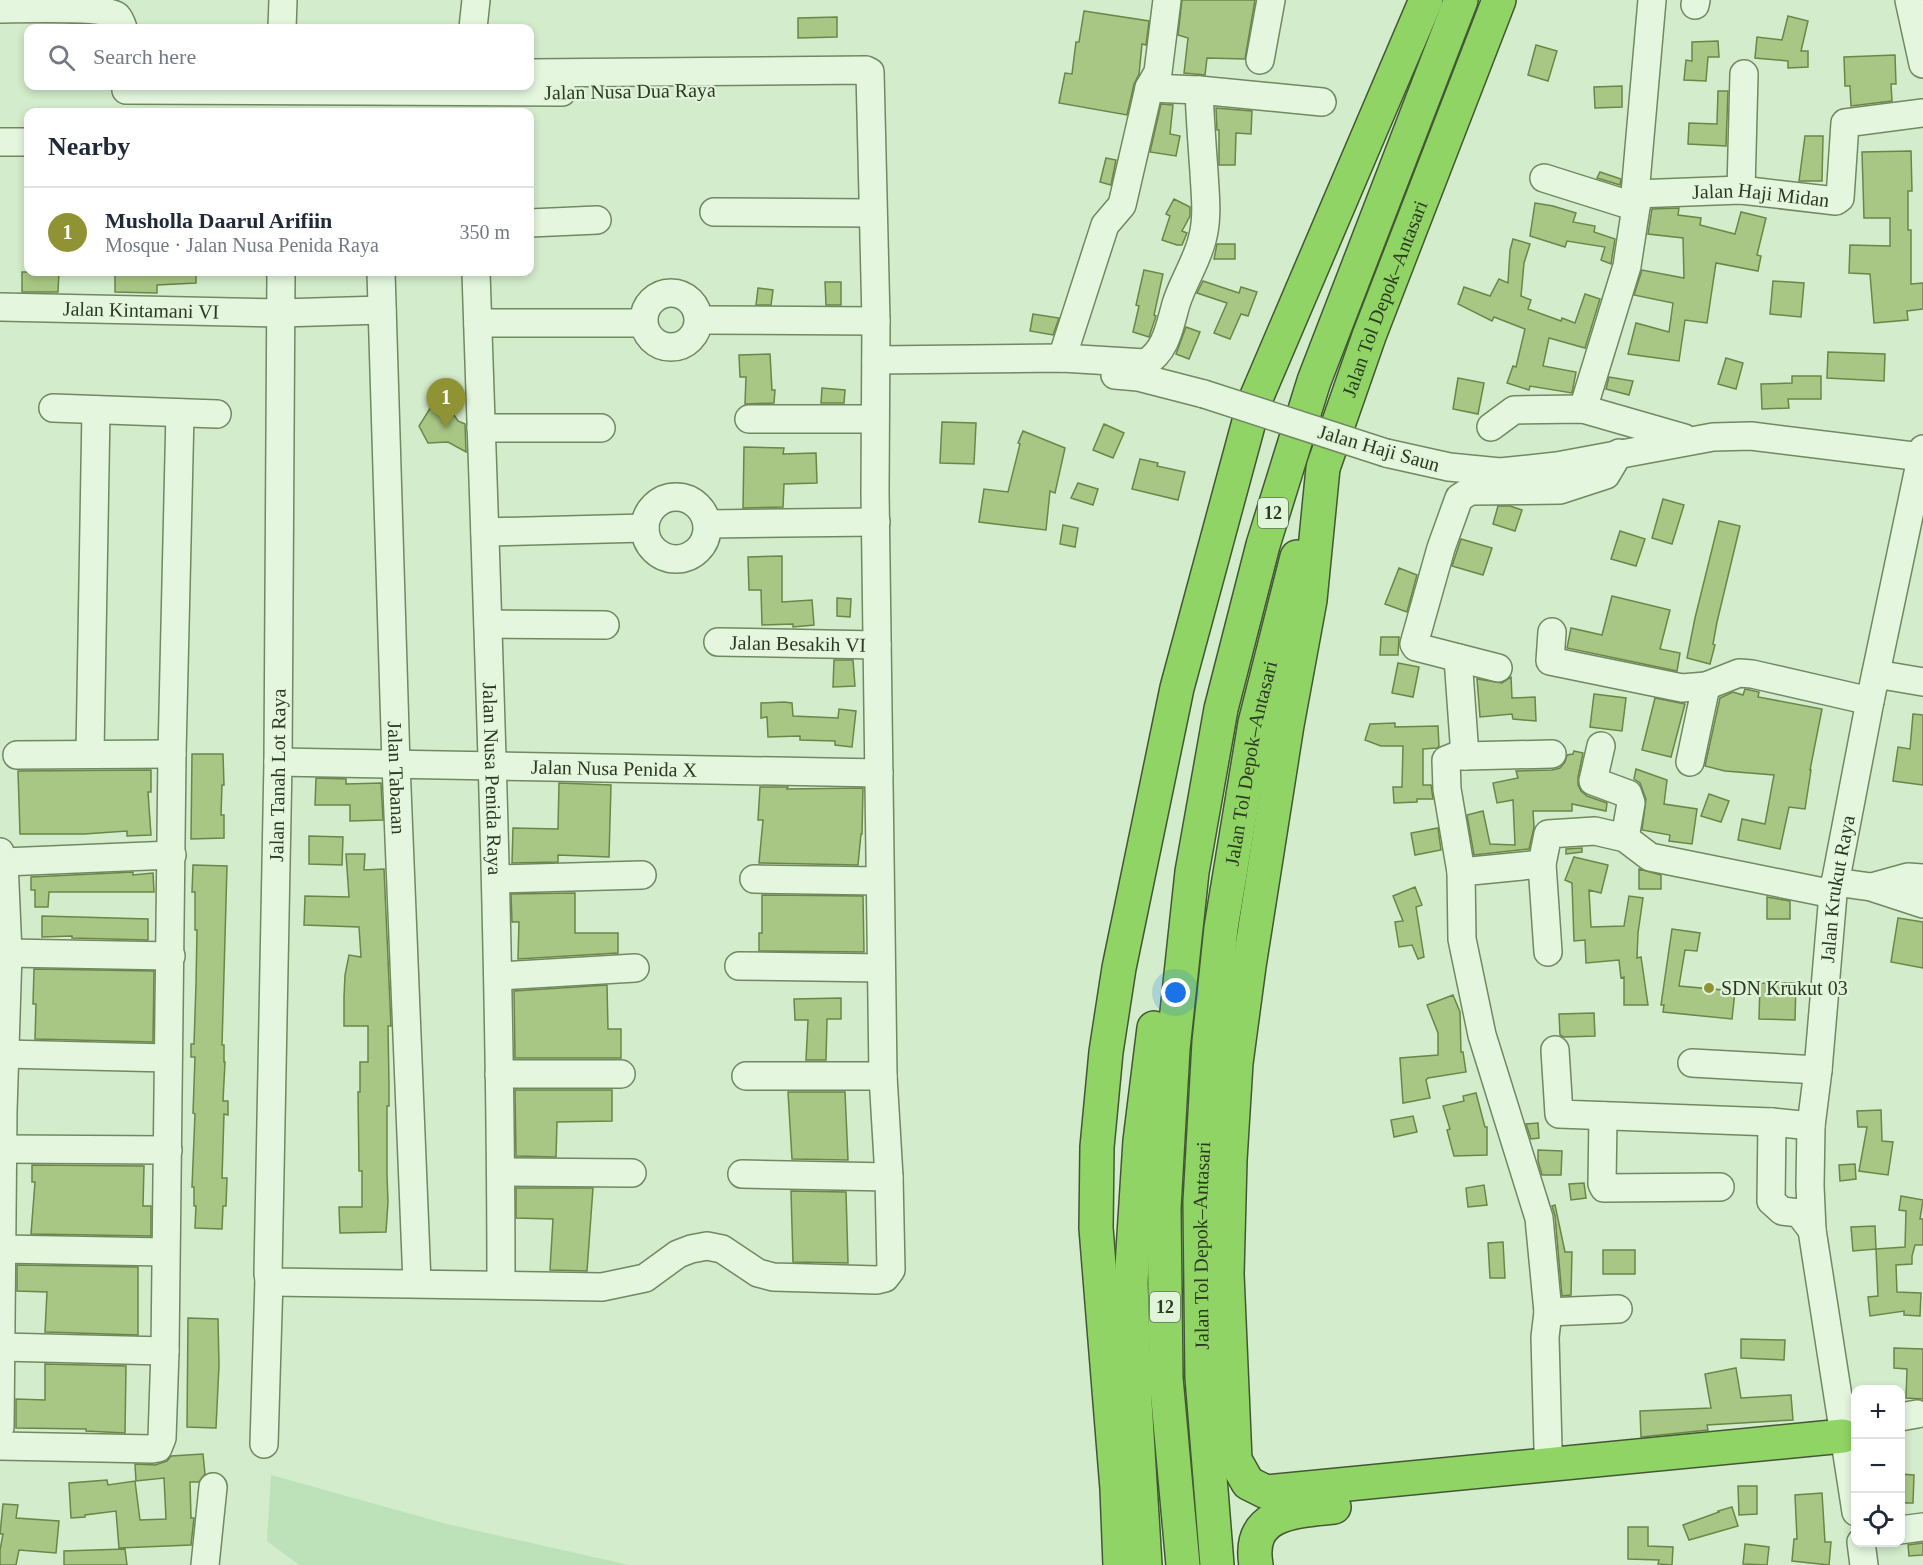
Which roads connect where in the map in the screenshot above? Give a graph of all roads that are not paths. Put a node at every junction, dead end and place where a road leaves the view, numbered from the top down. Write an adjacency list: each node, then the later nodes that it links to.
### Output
1 (283, 0): 12 (street)
2 (476, 0): 13 (street)
3 (1167, 0): 19 (street)
4 (1271, 0): 14 (street)
5 (1426, 0): 151 (highway)
6 (1461, 0): 93 (highway, Jalan Tol Depok–Antasari / 12)
7 (1499, 0): 61 (highway, Jalan Tol Depok–Antasari / 12)
8 (1652, 0): 31 (street)
9 (1909, 0): 15 (street)
10 (0, 9): 11 (street)
11 (121, 24)
12 (282, 24)
13 (473, 24)
14 (1260, 60)
15 (1923, 64)
16 (534, 73): 18 (street, Jalan Nusa Dua Raya)
17 (1744, 74): 30 (street)
18 (869, 80): 23 (street, Jalan Nusa Dua Raya); 33 (street)
19 (1149, 88): 20 (street); 46 (street)
20 (1199, 90): 25 (street); 46 (street)
21 (125, 96): 22 (street, Jalan Nusa Dua Raya)
22 (281, 96): 24 (street, Jalan Nusa Dua Raya)
23 (470, 97): 24 (street, Jalan Nusa Dua Raya)
24 (377, 102)
25 (1322, 102)
26 (1923, 113): 30 (street, Jalan Haji Midan)
27 (0, 142): 28 (street)
28 (24, 142)
29 (1544, 178): 31 (street, Jalan Haji Midan)
30 (1741, 190): 31 (street, Jalan Haji Midan)
31 (1636, 201): 49 (street)
32 (714, 212): 33 (street)
33 (872, 213): 43 (street)
34 (597, 220): 35 (street)
35 (534, 223)
36 (281, 276): 41 (street, Jalan Tanah Lot Raya)
37 (381, 276): 40 (street, Jalan Tabanan)
38 (476, 276): 44 (street, Jalan Nusa Penida Raya)
39 (0, 307): 41 (street, Jalan Kintamani VI)
40 (382, 310): 41 (street, Jalan Kintamani VI); 86 (street, Jalan Tabanan)
41 (281, 313): 84 (street, Jalan Tanah Lot Raya)
42 (699, 320): 43 (street); 45 (street); 45 (street)
43 (876, 321): 47 (street)
44 (478, 323): 45 (street); 56 (street, Jalan Nusa Penida Raya)
45 (644, 323)
46 (1062, 358): 47 (street)
47 (875, 369): 54 (street); 59 (street, Jalan Haji Saun, bridge)
48 (53, 408): 50 (street)
49 (1583, 409): 55 (street); 58 (street)
50 (96, 410): 51 (street); 79 (street)
51 (180, 413): 52 (street); 80 (street)
52 (217, 414)
53 (749, 419): 54 (street)
54 (875, 419): 62 (street)
55 (1491, 427)
56 (481, 428): 57 (street); 65 (street, Jalan Nusa Penida Raya)
57 (602, 428)
58 (1692, 440): 59 (street, Jalan Haji Saun); 60 (street, Jalan Haji Saun)
59 (1619, 453): 71 (street)
60 (1922, 453): 72 (street, Jalan Krukut Raya)
61 (1323, 468): 141 (highway); 154 (highway, Jalan Tol Depok–Antasari / 12)
62 (876, 522): 63 (street); 70 (street)
63 (707, 524): 64 (street); 64 (street)
64 (645, 528): 65 (street)
65 (485, 532): 66 (street, Jalan Nusa Penida Raya)
66 (488, 624): 67 (street); 87 (street, Jalan Nusa Penida Raya)
67 (605, 625)
68 (1552, 632): 76 (street)
69 (718, 642): 70 (street, Jalan Besakih VI)
70 (877, 645): 88 (street)
71 (1458, 658): 73 (street); 83 (street)
72 (1878, 666): 74 (street); 75 (street); 77 (street, Jalan Krukut Raya)
73 (1498, 668)
74 (1923, 668)
75 (1923, 682)
76 (1706, 686): 77 (street); 85 (street)
77 (1870, 701): 101 (street, Jalan Krukut Raya)
78 (1601, 746): 89 (street)
79 (90, 753): 80 (street); 82 (street)
80 (172, 754): 90 (street)
81 (1552, 754): 83 (street)
82 (18, 755)
83 (1465, 756): 94 (street)
84 (278, 762): 86 (street, Jalan Nusa Penida X); 133 (street, Jalan Tanah Lot Raya)
85 (1690, 762)
86 (396, 764): 87 (street, Jalan Nusa Penida X); 134 (street, Jalan Tabanan)
87 (492, 766): 88 (street, Jalan Nusa Penida X); 97 (street, Jalan Nusa Penida Raya)
88 (879, 773): 99 (street)
89 (1625, 838): 92 (street); 101 (street)
90 (172, 855): 91 (street); 105 (street)
91 (2, 857): 104 (street)
92 (1542, 864): 94 (street); 103 (street)
93 (1192, 872): 152 (highway); 153 (highway, Jalan Tol Depok–Antasari / 12)
94 (1461, 872): 137 (street)
95 (642, 875): 97 (street)
96 (1923, 878): 100 (street)
97 (496, 879): 109 (street, Jalan Nusa Penida Raya)
98 (754, 879): 99 (street)
99 (879, 881): 108 (street)
100 (1871, 887): 101 (street); 102 (street)
101 (1834, 888): 114 (street, Jalan Krukut Raya)
102 (1923, 904)
103 (1548, 952)
104 (8, 953): 105 (street); 111 (street)
105 (171, 956): 112 (street)
106 (739, 966): 108 (street)
107 (635, 968): 109 (street)
108 (881, 968): 118 (street)
109 (498, 976): 115 (street, Jalan Nusa Penida Raya)
110 (1556, 1050): 120 (street)
111 (5, 1054): 112 (street); 119 (street)
112 (168, 1058): 124 (street)
113 (1692, 1063): 114 (street)
114 (1818, 1070): 122 (street, Jalan Krukut Raya)
115 (499, 1074): 116 (street); 125 (street, Jalan Nusa Penida Raya)
116 (621, 1074)
117 (746, 1076): 118 (street)
118 (883, 1076): 128 (street)
119 (2, 1110): 123 (street)
120 (1604, 1116): 121 (street); 129 (street)
121 (1772, 1122): 122 (street); 130 (street)
122 (1811, 1126): 130 (street, Jalan Krukut Raya)
123 (3, 1149): 124 (street); 131 (street)
124 (168, 1150): 132 (street)
125 (501, 1172): 126 (street); 135 (street, Jalan Nusa Penida Raya)
126 (632, 1173)
127 (742, 1174): 128 (street)
128 (889, 1177): 135 (street)
129 (1720, 1187)
130 (1812, 1230): 141 (street, Jalan Krukut Raya)
131 (2, 1249): 132 (street); 138 (street)
132 (165, 1252): 139 (street)
133 (269, 1279): 134 (street); 142 (street, Jalan Tanah Lot Raya)
134 (417, 1283): 135 (street)
135 (501, 1285)
136 (1618, 1309): 137 (street)
137 (1548, 1312): 144 (street)
138 (1, 1347): 139 (street); 140 (street)
139 (165, 1351): 143 (street)
140 (0, 1426)
141 (1847, 1431): 146 (street, Jalan Krukut Raya); 155 (highway)
142 (264, 1444)
143 (0, 1446)
144 (1548, 1448)
145 (213, 1487): 150 (street)
146 (1854, 1493)
147 (1923, 1527): 148 (street)
148 (1905, 1529)
149 (1862, 1547): 156 (street)
150 (205, 1565)
151 (1120, 1565)
152 (1145, 1565)
153 (1183, 1565)
154 (1217, 1565)
155 (1256, 1565)
156 (1864, 1565)

